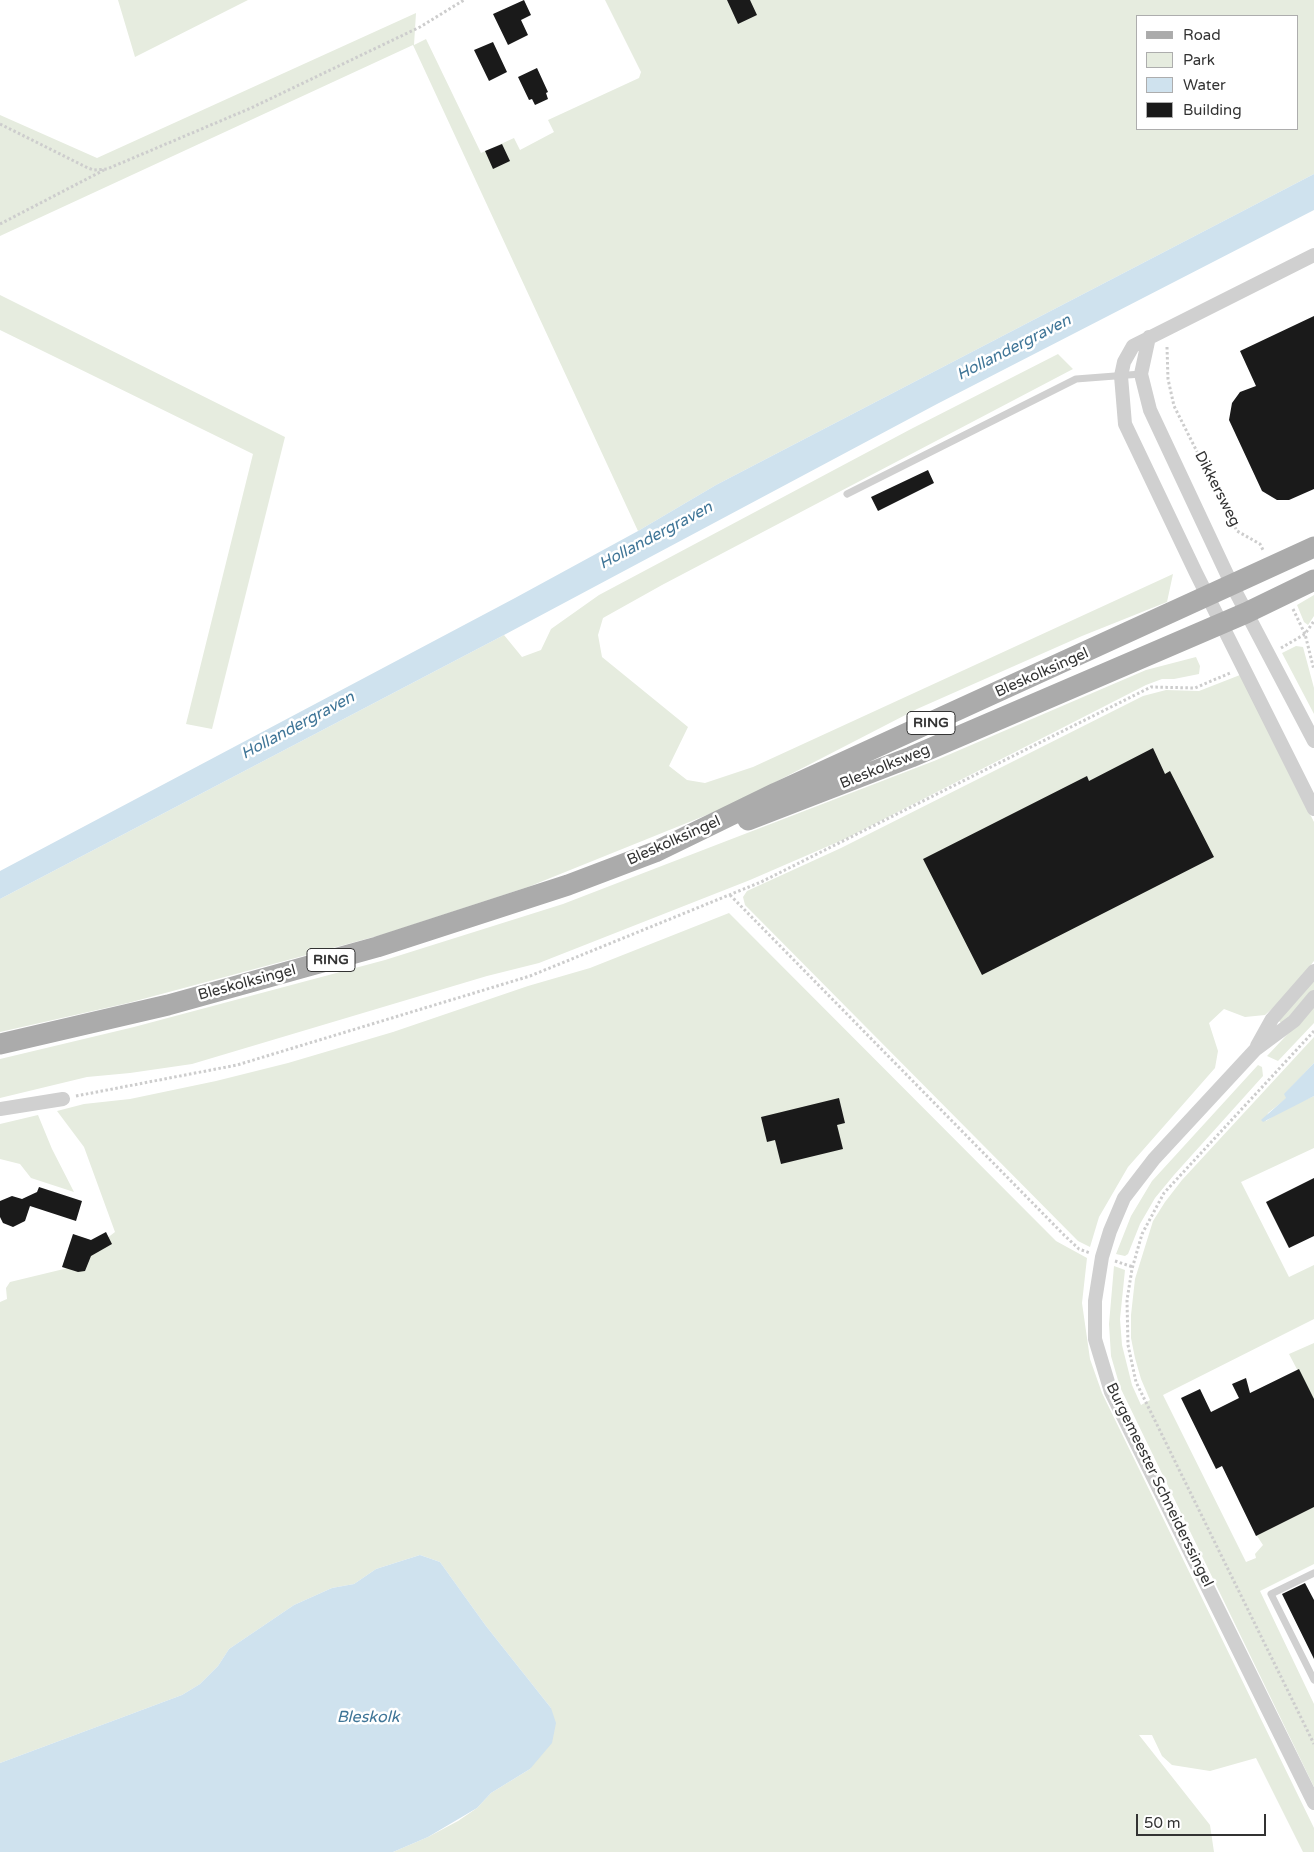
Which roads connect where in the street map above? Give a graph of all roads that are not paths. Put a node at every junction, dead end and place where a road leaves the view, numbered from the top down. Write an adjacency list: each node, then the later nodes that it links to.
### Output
1 (1314, 255): 2 (street)
2 (1150, 337): 3 (street, Dikkersweg); 4 (street)
3 (1141, 374): 4 (lane); 8 (street, Dikkersweg)
4 (1121, 376): 5 (lane); 9 (street)
5 (847, 494)
6 (1314, 547): 8 (main road, Bleskolksingel / RING)
7 (1314, 580): 10 (main road, RING)
8 (1232, 585): 9 (main road, Bleskolksingel / RING); 10 (street)
9 (1208, 597): 11 (street); 14 (main road, Bleskolksingel / RING)
10 (1246, 613): 11 (main road, RING); 12 (street)
11 (1221, 624): 13 (street); 14 (main road, Bleskolksweg / RING)
12 (1314, 742)
13 (1314, 809)
14 (655, 852): 17 (main road, Bleskolksingel / RING)
15 (1314, 971): 18 (street, Burgemeester Schneiderssingel)
16 (1314, 997): 18 (street, Burgemeester Schneiderssingel)
17 (0, 1044)
18 (1254, 1050): 23 (street, Burgemeester Schneiderssingel)
19 (63, 1099): 20 (street)
20 (0, 1110)
21 (1314, 1573): 22 (lane)
22 (1314, 1680)
23 (1314, 1803)

